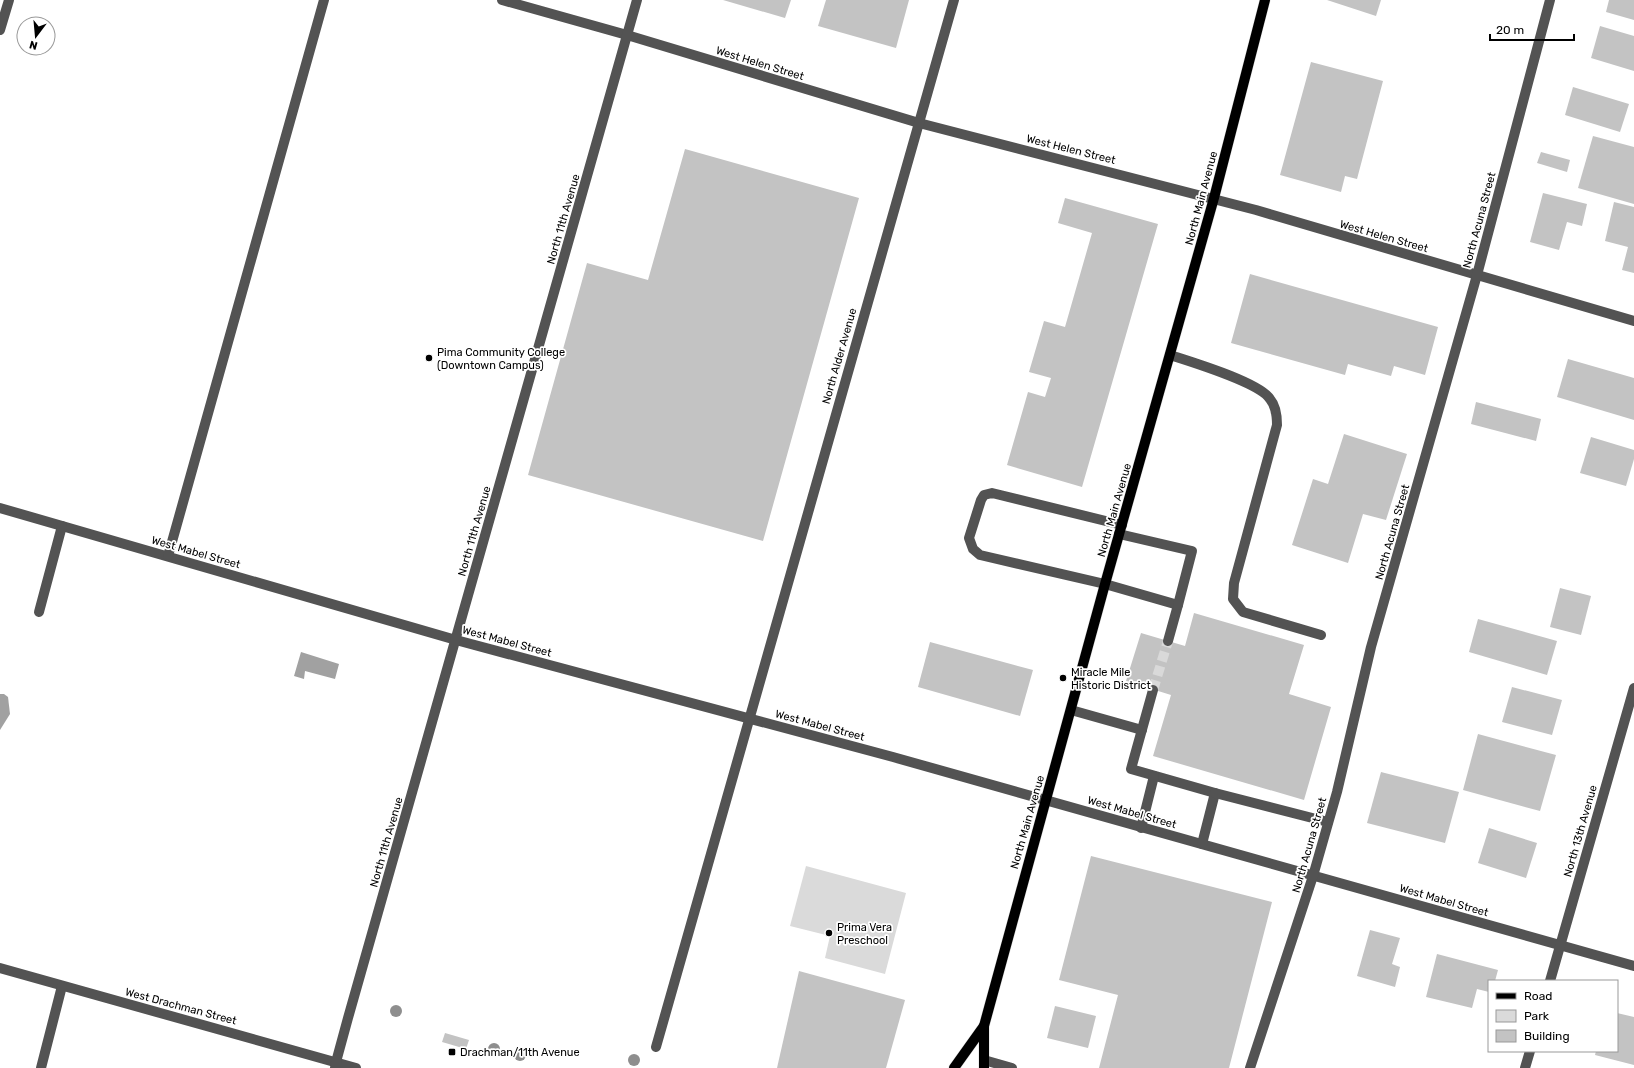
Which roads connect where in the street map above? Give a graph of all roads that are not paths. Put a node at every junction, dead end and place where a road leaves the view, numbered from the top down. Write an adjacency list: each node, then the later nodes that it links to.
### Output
1 (9, 0): 8 (street)
2 (324, 0): 18 (street)
3 (502, 0): 9 (street, West Helen Street)
4 (637, 0): 9 (street, North 11th Avenue)
5 (954, 0): 10 (street, North Alder Avenue)
6 (1265, 0): 11 (main road, North Main Avenue)
7 (1550, 0): 12 (street, North Acuna Street)
8 (0, 30)
9 (627, 35): 10 (street, West Helen Street); 23 (street, North 11th Avenue)
10 (919, 123): 11 (street, West Helen Street); 28 (street, North Alder Avenue)
11 (1214, 198): 12 (street, West Helen Street); 14 (main road, North Main Avenue)
12 (1477, 275): 13 (street, West Helen Street); 33 (street, North Acuna Street)
13 (1634, 321)
14 (1170, 354): 17 (main road, North Main Avenue); 22 (street)
15 (0, 508): 16 (street, West Mabel Street)
16 (62, 526): 18 (street, West Mabel Street); 21 (street)
17 (1120, 530): 19 (main road, North Main Avenue); 19 (street); 20 (street)
18 (168, 556): 23 (street, West Mabel Street)
19 (1105, 584): 20 (street); 27 (main road, North Main Avenue)
20 (1178, 605): 24 (street)
21 (39, 612)
22 (1321, 635)
23 (456, 640): 28 (street, West Mabel Street); 46 (street, North 11th Avenue)
24 (1168, 641)
25 (1634, 688): 37 (street, North 13th Avenue)
26 (1153, 690): 29 (street)
27 (1071, 710): 29 (street); 32 (main road, North Main Avenue)
28 (748, 718): 32 (street, West Mabel Street); 43 (street, North Alder Avenue)
29 (1142, 730): 30 (street)
30 (1154, 776): 31 (street); 34 (street)
31 (1215, 793): 33 (street); 35 (street)
32 (1046, 801): 34 (street, West Mabel Street); 42 (main road, North Main Avenue)
33 (1328, 822): 36 (street, North Acuna Street)
34 (1141, 828): 35 (street, West Mabel Street)
35 (1202, 844): 36 (street, West Mabel Street)
36 (1313, 876): 37 (street, West Mabel Street); 51 (street, North Acuna Street)
37 (1560, 945): 38 (street, West Mabel Street); 40 (street, North 13th Avenue)
38 (1634, 966)
39 (0, 968): 41 (street, West Drachman Street)
40 (1550, 980)
41 (62, 986): 46 (street, West Drachman Street); 47 (street)
42 (984, 1026): 45 (main road, North Main Avenue); 49 (main road, North Main Avenue)
43 (656, 1047)
44 (1530, 1052): 52 (street)
45 (984, 1064): 50 (street)
46 (336, 1065): 48 (street, West Drachman Street)
47 (41, 1068)
48 (356, 1068)
49 (954, 1068)
50 (1012, 1068)
51 (1250, 1068)
52 (1525, 1068)

